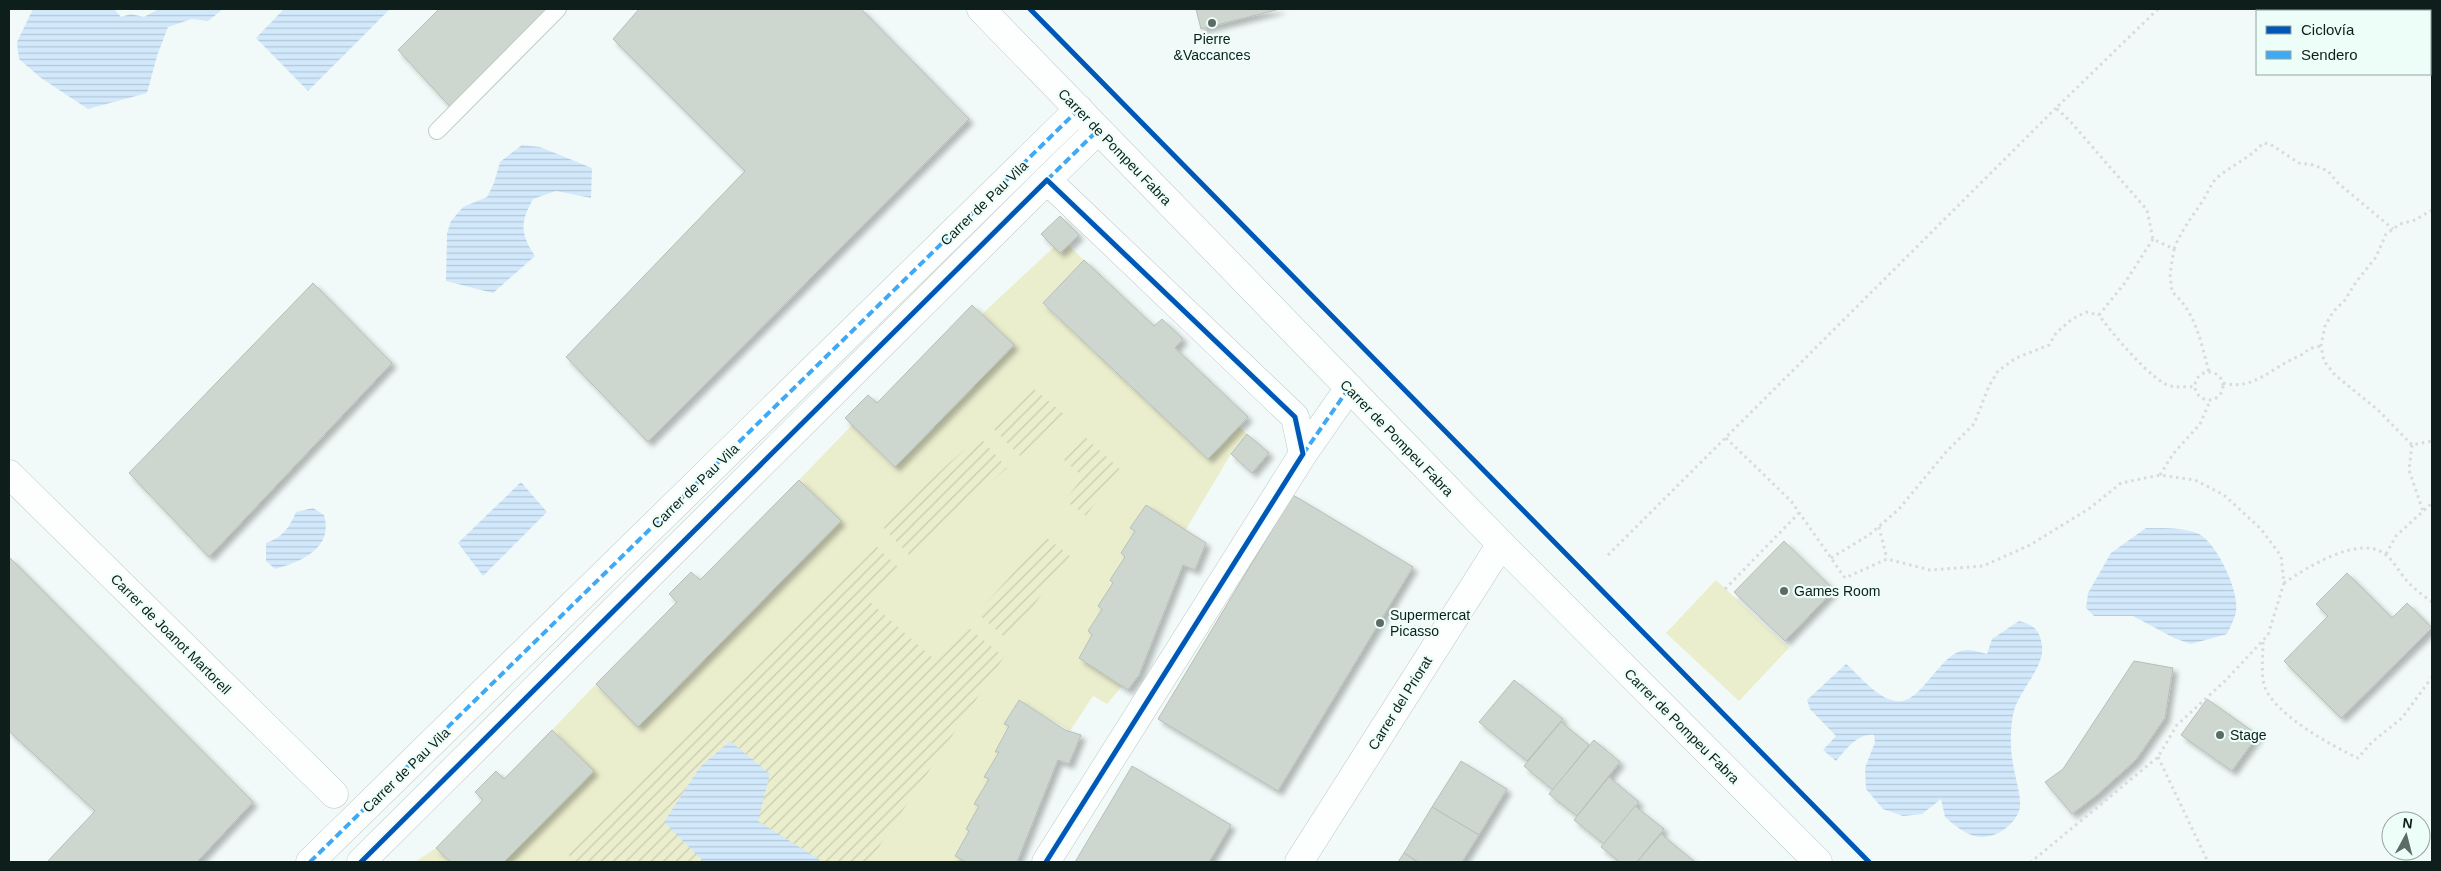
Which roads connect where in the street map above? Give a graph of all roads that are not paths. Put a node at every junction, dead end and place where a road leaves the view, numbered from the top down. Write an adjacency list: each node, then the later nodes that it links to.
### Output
1 (558, 9): 5 (lane)
2 (981, 9): 3 (street, Carrer de Pompeu Fabra)
3 (1079, 109): 4 (street, Carrer de Pompeu Fabra); 12 (street, Carrer de Pau Vila)
4 (1098, 130): 6 (street); 7 (street, Carrer de Pompeu Fabra)
5 (437, 131)
6 (1047, 180): 8 (street); 13 (street)
7 (1349, 388): 8 (street); 10 (street, Carrer de Pompeu Fabra)
8 (1303, 454): 14 (street)
9 (9, 474): 11 (street, Carrer de Joanot Martorell)
10 (1501, 544): 15 (street, Carrer del Priorat); 16 (street, Carrer de Pompeu Fabra)
11 (334, 794)
12 (310, 862)
13 (361, 862)
14 (1046, 862)
15 (1299, 862)
16 (1818, 862)

